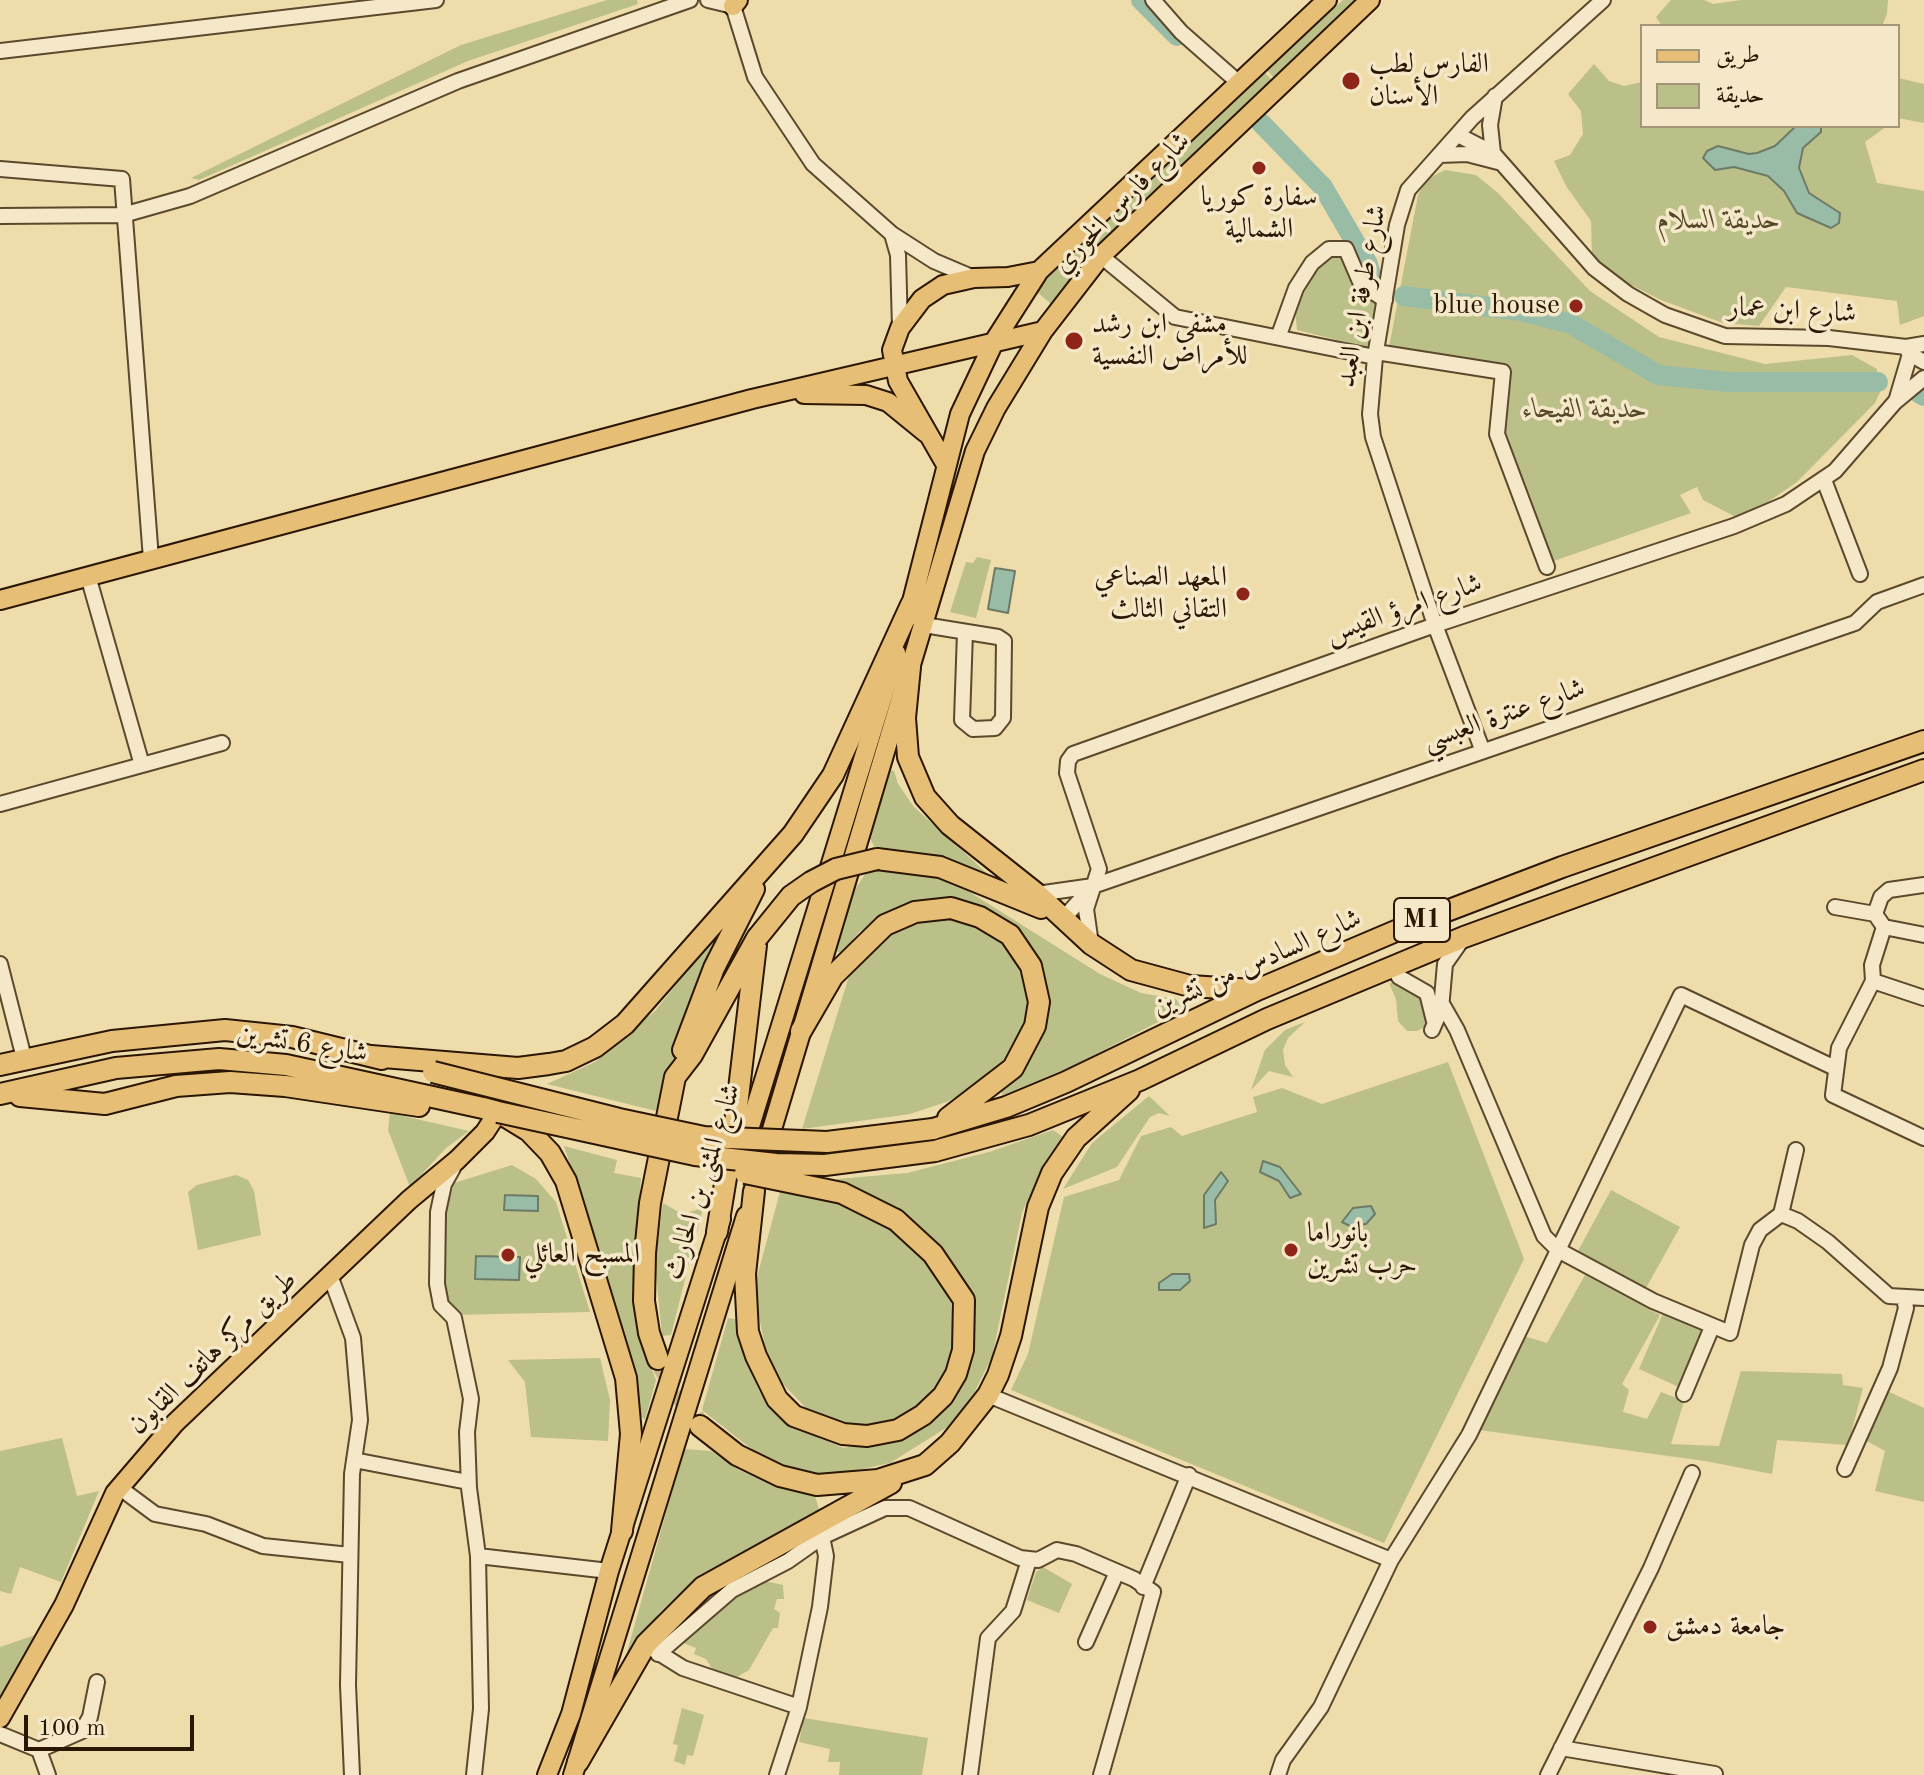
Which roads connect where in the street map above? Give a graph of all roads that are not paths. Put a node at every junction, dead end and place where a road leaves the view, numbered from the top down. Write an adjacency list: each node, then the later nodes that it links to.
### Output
1 (436, 0): 9 (street)
2 (690, 0): 16 (street)
3 (708, 0): 8 (street)
4 (1153, 0): 10 (street)
5 (1327, 0): 10 (main road, شارع فارس الخوري)
6 (1370, 0): 19 (main road, شارع فارس الخوري)
7 (1603, 0): 11 (street, شارع طرفة ابن العبد)
8 (733, 2): 18 (street)
9 (0, 51)
10 (1239, 83): 20 (main road, شارع فارس الخوري)
11 (1495, 96): 12 (street, شارع طرفة ابن العبد); 14 (street)
12 (1458, 135): 13 (street, شارع طرفة ابن العبد); 14 (street, شارع ابن عمار)
13 (1439, 155): 14 (street); 22 (street, شارع طرفة ابن العبد)
14 (1496, 158): 28 (street, شارع ابن عمار)
15 (0, 169): 16 (street)
16 (123, 215): 17 (street); 38 (street)
17 (0, 216)
18 (892, 234): 21 (street); 23 (street)
19 (1101, 256): 24 (main road, شارع فارس الخوري); 25 (street)
20 (1039, 271): 21 (main road); 26 (main road, شارع فارس الخوري)
21 (974, 278): 23 (main road)
22 (1385, 300): 25 (street); 29 (street, شارع طرفة ابن العبد)
23 (900, 328): 31 (main road)
24 (1043, 331): 26 (main road); 45 (main road, شارع فارس الخوري)
25 (1279, 335): 29 (street)
26 (995, 340): 31 (main road); 36 (main road, شارع فارس الخوري)
27 (1924, 343): 28 (street, شارع ابن عمار)
28 (1908, 351): 30 (street, شارع ابن عمار); 34 (street)
29 (1376, 355): 39 (street); 46 (street, شارع طرفة ابن العبد)
30 (1924, 362)
31 (893, 365): 33 (main road); 35 (main road)
32 (1924, 378): 34 (street, شارع امرؤ القيس)
33 (782, 392): 35 (main road); 38 (main road)
34 (1895, 402): 37 (street, شارع امرؤ القيس)
35 (934, 438): 36 (main road)
36 (945, 463): 44 (main road, شارع فارس الخوري)
37 (1824, 480): 40 (street); 46 (street, شارع امرؤ القيس)
38 (151, 559): 41 (main road)
39 (1547, 567)
40 (1860, 574)
41 (88, 576): 43 (main road); 52 (street)
42 (1924, 585): 51 (street, شارع عنترة العبسي)
43 (0, 600)
44 (911, 605): 55 (highway); 89 (main road, شارع المثنى بن الحارث)
45 (924, 625): 47 (street); 48 (main road, شارع فارس الخوري)
46 (1435, 625): 51 (street, شارع طرفة ابن العبد); 57 (street, شارع امرؤ القيس)
47 (965, 632): 47 (street)
48 (910, 667): 58 (highway); 72 (main road, شارع فارس الخوري)
49 (1924, 741): 69 (highway, شارع السادس من تشرين / M1)
50 (222, 743): 52 (street)
51 (1482, 749): 57 (street, شارع عنترة العبسي)
52 (142, 765): 54 (street)
53 (1924, 770): 63 (highway, شارع السادس من تشرين / M1)
54 (0, 804)
55 (760, 874): 73 (highway); 78 (highway)
56 (1924, 885): 61 (street)
57 (1093, 886): 58 (street, شارع عنترة العبسي); 60 (street); 65 (street)
58 (1037, 894): 60 (highway)
59 (1835, 907): 61 (street)
60 (1063, 919): 64 (highway, bridge); 65 (highway)
61 (1880, 921): 62 (street); 68 (street)
62 (1924, 935)
63 (1464, 937): 67 (highway, شارع السادس من تشرين / M1); 71 (street)
64 (757, 938): 78 (highway); 89 (highway)
65 (1091, 944): 69 (highway)
66 (0, 964): 74 (street)
67 (1393, 967): 71 (street); 79 (highway, شارع السادس من تشرين / M1)
68 (1873, 981): 70 (street); 76 (street)
69 (1257, 990): 82 (highway, شارع السادس من تشرين / M1)
70 (1924, 998)
71 (1441, 1002): 90 (street)
72 (801, 1031): 82 (highway); 87 (main road, شارع فارس الخوري)
73 (371, 1056): 74 (highway, شارع 6 تشرين); 77 (highway, شارع 6 تشرين)
74 (24, 1058): 75 (highway, شارع 6 تشرين)
75 (0, 1065)
76 (1835, 1068): 84 (street); 90 (street)
77 (433, 1072): 82 (highway, شارع السادس من تشرين, bridge)
78 (675, 1077): 95 (highway)
79 (1140, 1080): 83 (highway, شارع السادس من تشرين / M1, bridge); 97 (highway)
80 (0, 1094): 81 (highway); 81 (highway, شارع 6 تشرين)
81 (491, 1110): 83 (highway, bridge); 86 (main road, طريق مركز هاتف القابون); 106 (highway)
82 (933, 1129)
83 (610, 1137): 87 (highway, bridge)
84 (1924, 1138)
85 (1796, 1150): 88 (street)
86 (457, 1160): 91 (main road, طريق مركز هاتف القابون); 104 (street)
87 (754, 1191): 123 (main road, شارع فارس الخوري)
88 (1781, 1214): 93 (street); 94 (street)
89 (717, 1232): 106 (main road, شارع المثنى بن الحارث)
90 (1558, 1250): 94 (street); 111 (street)
91 (331, 1278): 99 (street); 105 (main road, طريق مركز هاتف القابون)
92 (1924, 1293): 93 (street)
93 (1904, 1299): 101 (street)
94 (1712, 1327): 96 (street)
95 (658, 1359)
96 (1684, 1394)
97 (988, 1395): 100 (highway); 103 (street)
98 (700, 1426): 100 (highway)
99 (354, 1460): 104 (street); 108 (street)
100 (925, 1465): 116 (highway)
101 (1845, 1469)
102 (1692, 1473): 121 (street)
103 (1189, 1475): 111 (street); 114 (street)
104 (468, 1482): 109 (street)
105 (120, 1488): 108 (street); 119 (main road, طريق مركز هاتف القابون)
106 (622, 1531): 112 (main road, شارع المثنى بن الحارث)
107 (822, 1537): 110 (street); 116 (street); 118 (street)
108 (350, 1555): 126 (street)
109 (478, 1556): 112 (street); 127 (street)
110 (1029, 1560): 113 (street); 130 (street)
111 (1391, 1560): 132 (street)
112 (609, 1571): 128 (main road, شارع المثنى بن الحارث)
113 (1117, 1572): 114 (street); 115 (street)
114 (1143, 1587): 131 (street)
115 (1086, 1642)
116 (652, 1649): 118 (street); 123 (highway)
117 (97, 1682): 122 (street)
118 (799, 1707): 129 (street)
119 (0, 1718)
120 (0, 1734): 122 (street)
121 (1561, 1748): 124 (street); 133 (street)
122 (39, 1750): 125 (street)
123 (575, 1769)
124 (1715, 1774)
125 (48, 1775)
126 (352, 1775)
127 (474, 1775)
128 (547, 1775)
129 (777, 1775)
130 (970, 1775)
131 (1101, 1775)
132 (1278, 1775)
133 (1548, 1775)

